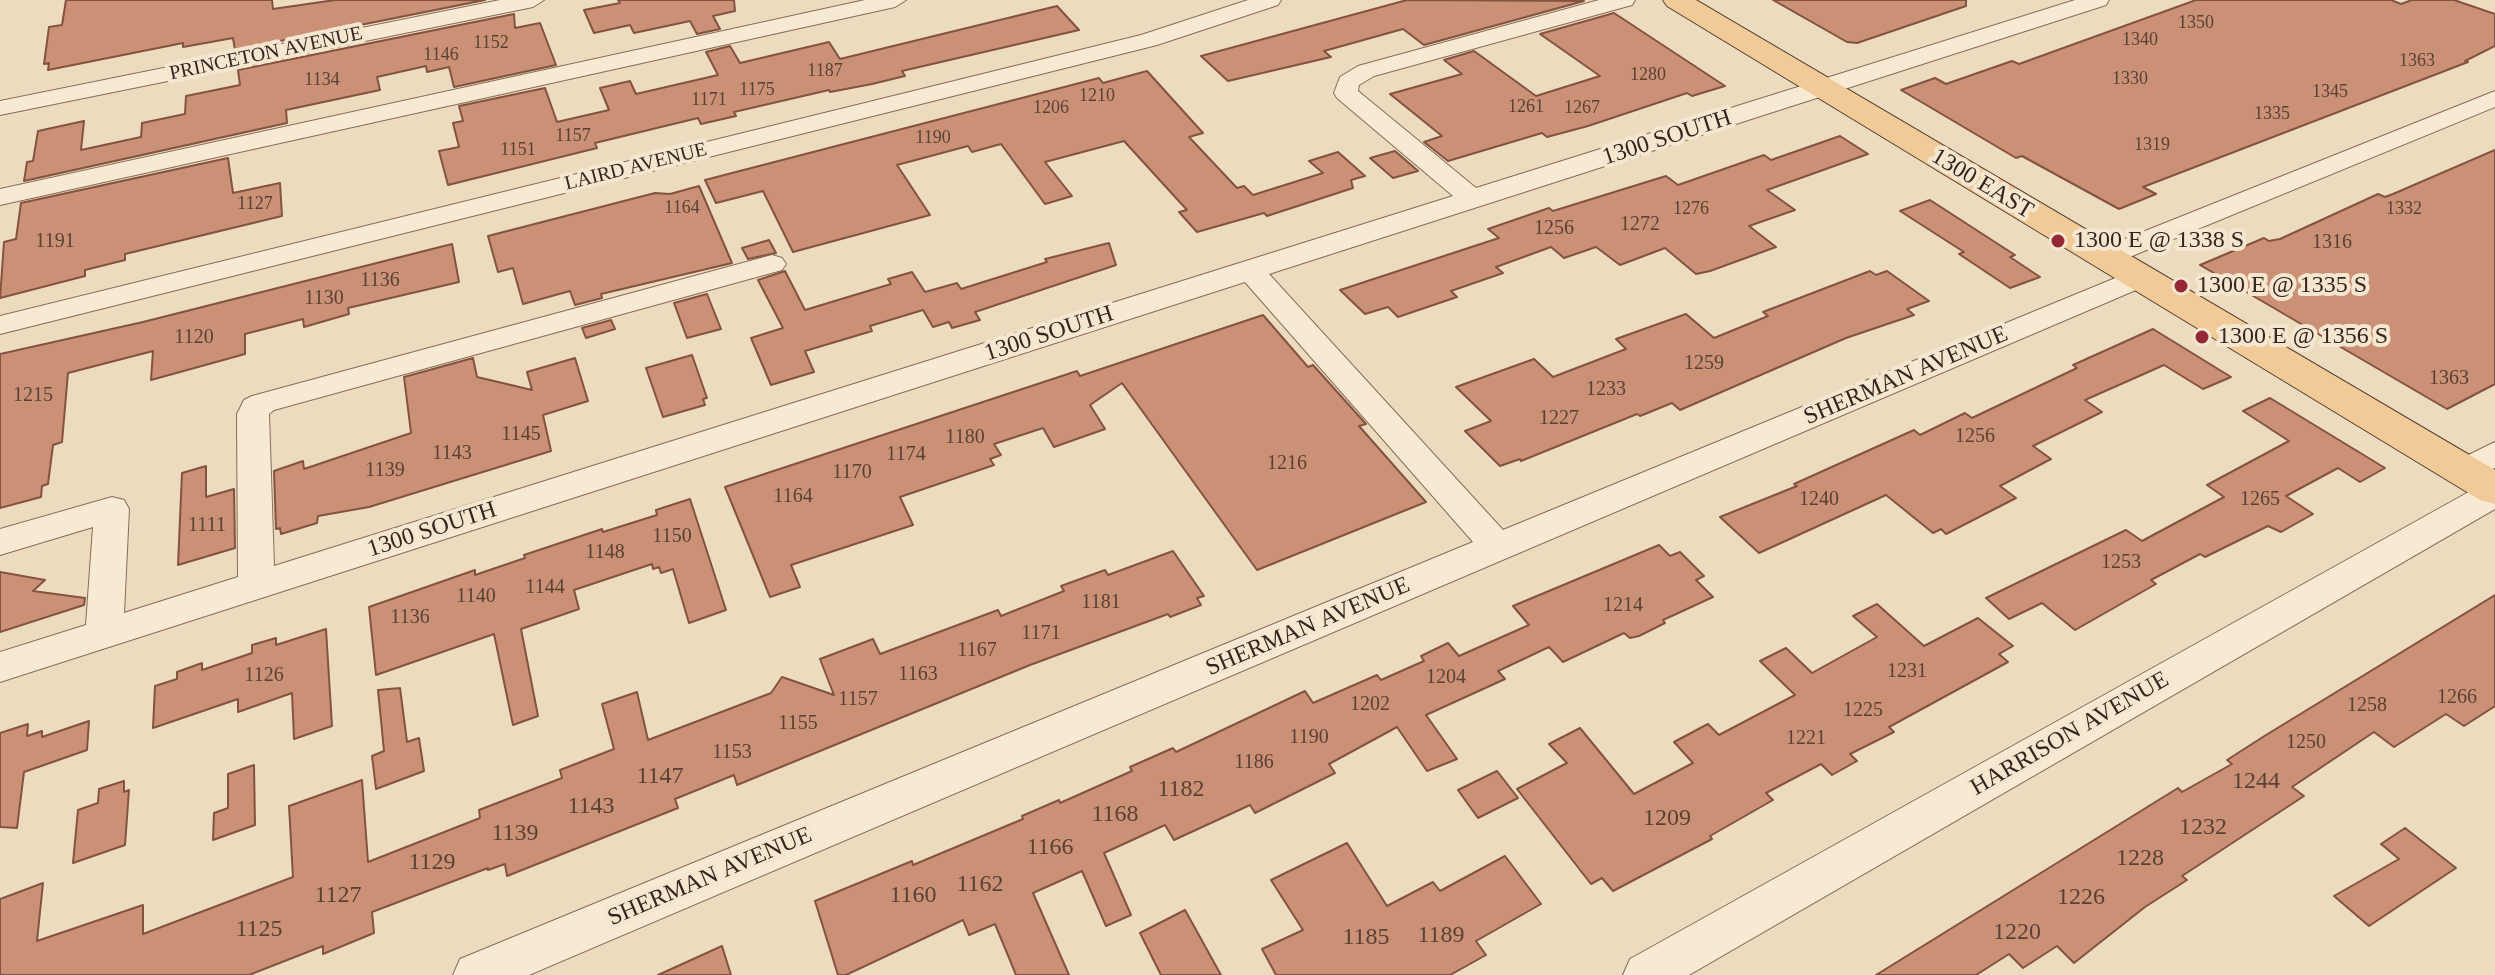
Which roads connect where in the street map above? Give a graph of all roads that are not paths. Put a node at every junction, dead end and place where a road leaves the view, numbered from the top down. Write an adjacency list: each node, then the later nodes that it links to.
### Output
1 (533, 0): 9 (street, PRINCETON AVENUE)
2 (895, 0): 10 (street)
3 (1270, 0): 16 (street, LAIRD AVENUE)
4 (1624, 0): 11 (street)
5 (1677, 0): 7 (main road, 1300 EAST)
6 (2098, 0): 7 (street, 1300 SOUTH)
7 (1822, 88): 11 (street, 1300 SOUTH); 12 (main road, 1300 EAST)
8 (2495, 98): 12 (street)
9 (0, 108)
10 (0, 197)
11 (1473, 199): 14 (street, 1300 SOUTH)
12 (2105, 257): 15 (main road, 1300 EAST)
13 (772, 264): 20 (street)
14 (1250, 270): 19 (street); 20 (street, 1300 SOUTH)
15 (2140, 278): 17 (main road, 1300 EAST); 19 (street, SHERMAN AVENUE)
16 (0, 325)
17 (2487, 476): 24 (street, HARRISON AVENUE)
18 (0, 542): 21 (street)
19 (1498, 547): 23 (street, SHERMAN AVENUE)
20 (256, 586): 21 (street, 1300 SOUTH)
21 (104, 634): 22 (street, 1300 SOUTH)
22 (0, 667)
23 (476, 975)
24 (1646, 975)

